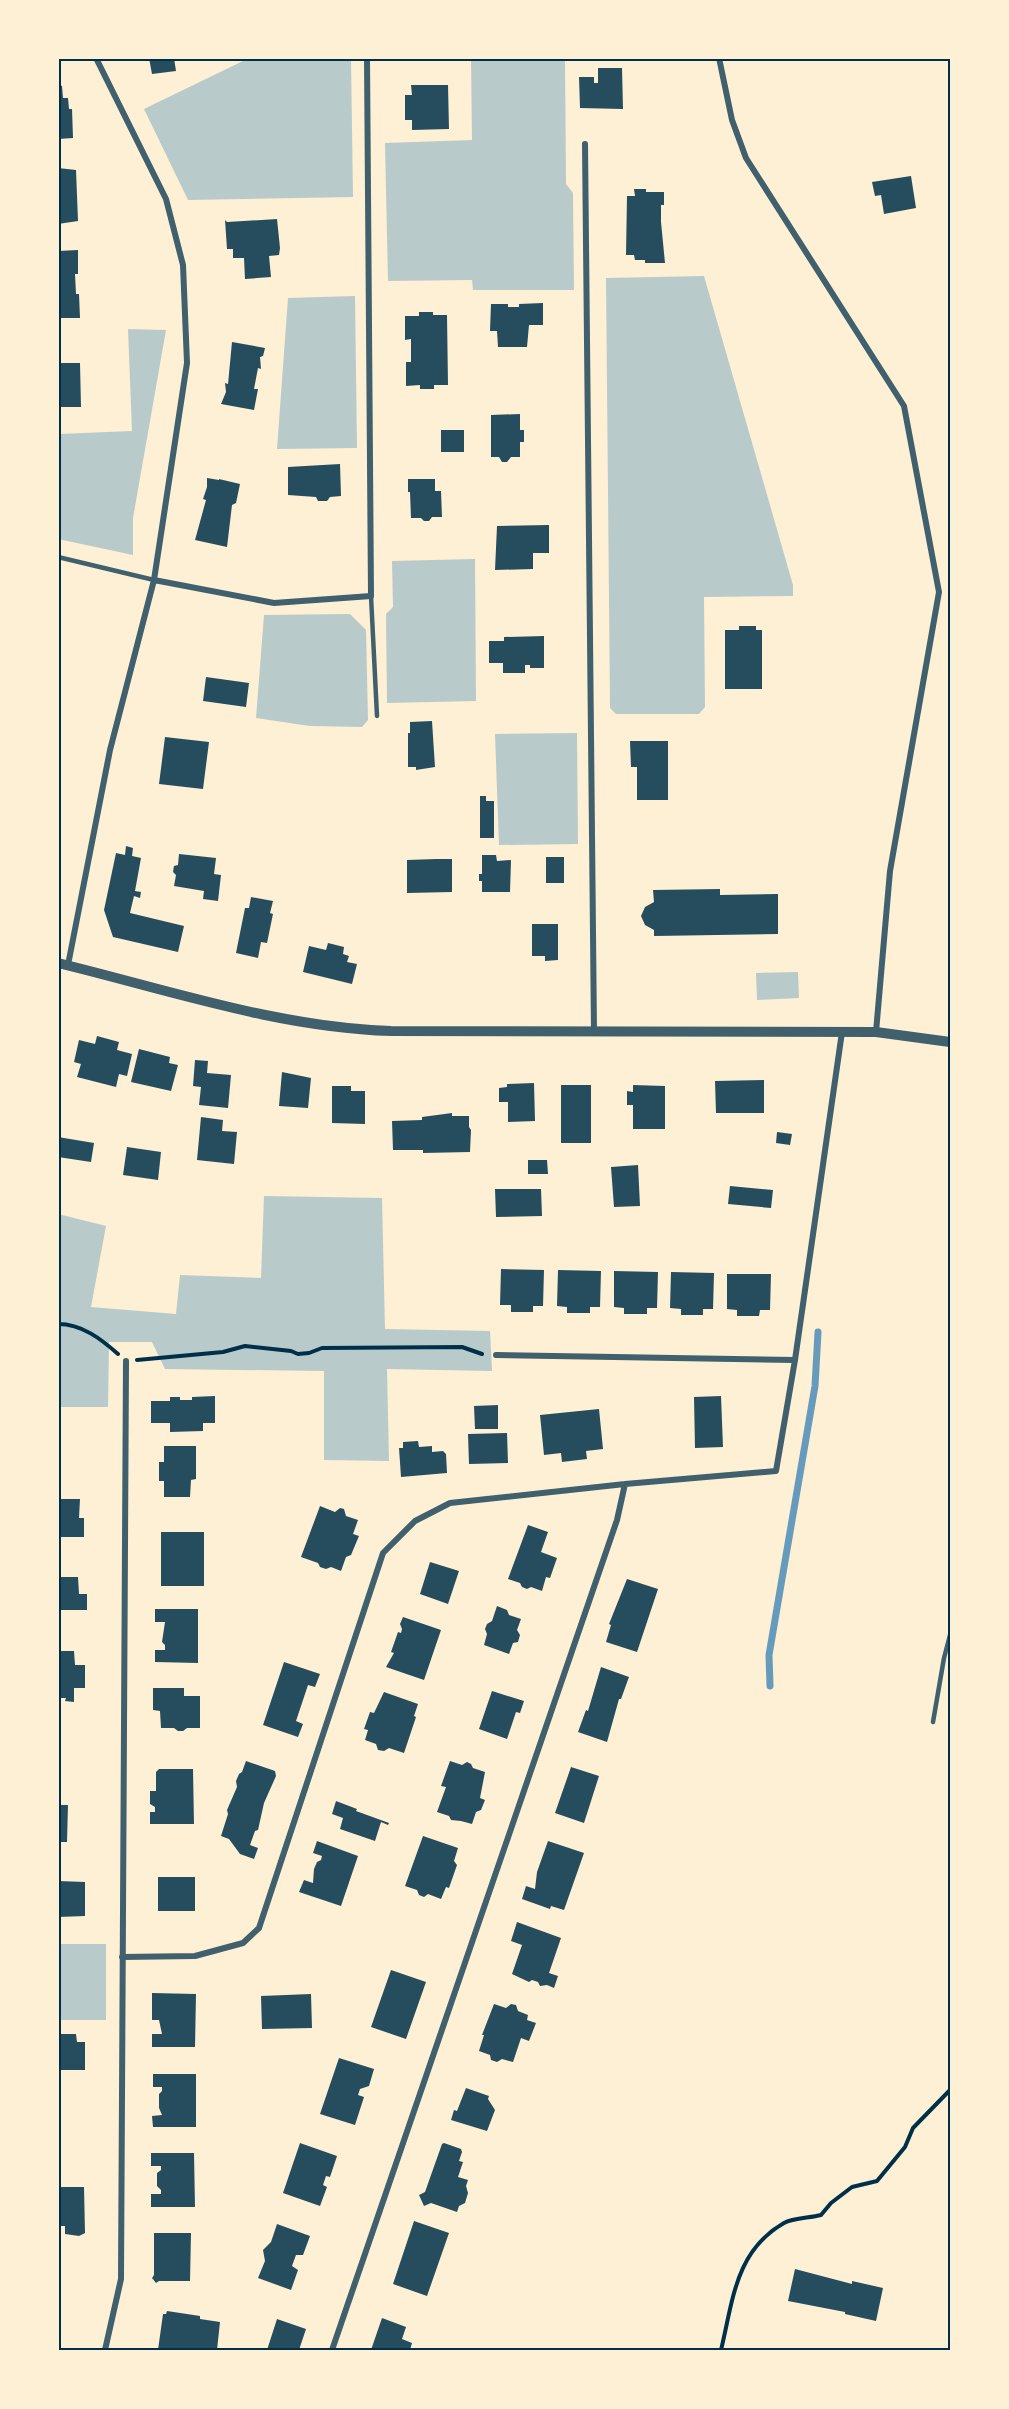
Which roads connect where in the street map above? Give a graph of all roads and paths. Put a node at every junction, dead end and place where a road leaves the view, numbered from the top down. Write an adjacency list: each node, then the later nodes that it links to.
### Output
1 (96, 58): 6 (street)
2 (367, 58): 7 (street)
3 (719, 58): 12 (street)
4 (585, 144): 11 (street)
5 (58, 557): 6 (lane)
6 (154, 580): 7 (street); 9 (street)
7 (371, 596): 8 (lane)
8 (377, 716)
9 (63, 964): 11 (street)
10 (842, 1031): 11 (street); 12 (street); 16 (street)
11 (594, 1032)
12 (876, 1032): 13 (street)
13 (951, 1042)
14 (58, 1324): 17 (path)
15 (496, 1355): 16 (street); 17 (path)
16 (795, 1360): 18 (street)
17 (126, 1361): 21 (street)
18 (625, 1484): 21 (street); 24 (street)
19 (951, 1635): 20 (lane)
20 (933, 1722)
21 (122, 1957): 23 (street)
22 (951, 2090): 25 (path)
23 (105, 2350)
24 (332, 2350)
25 (721, 2350)

